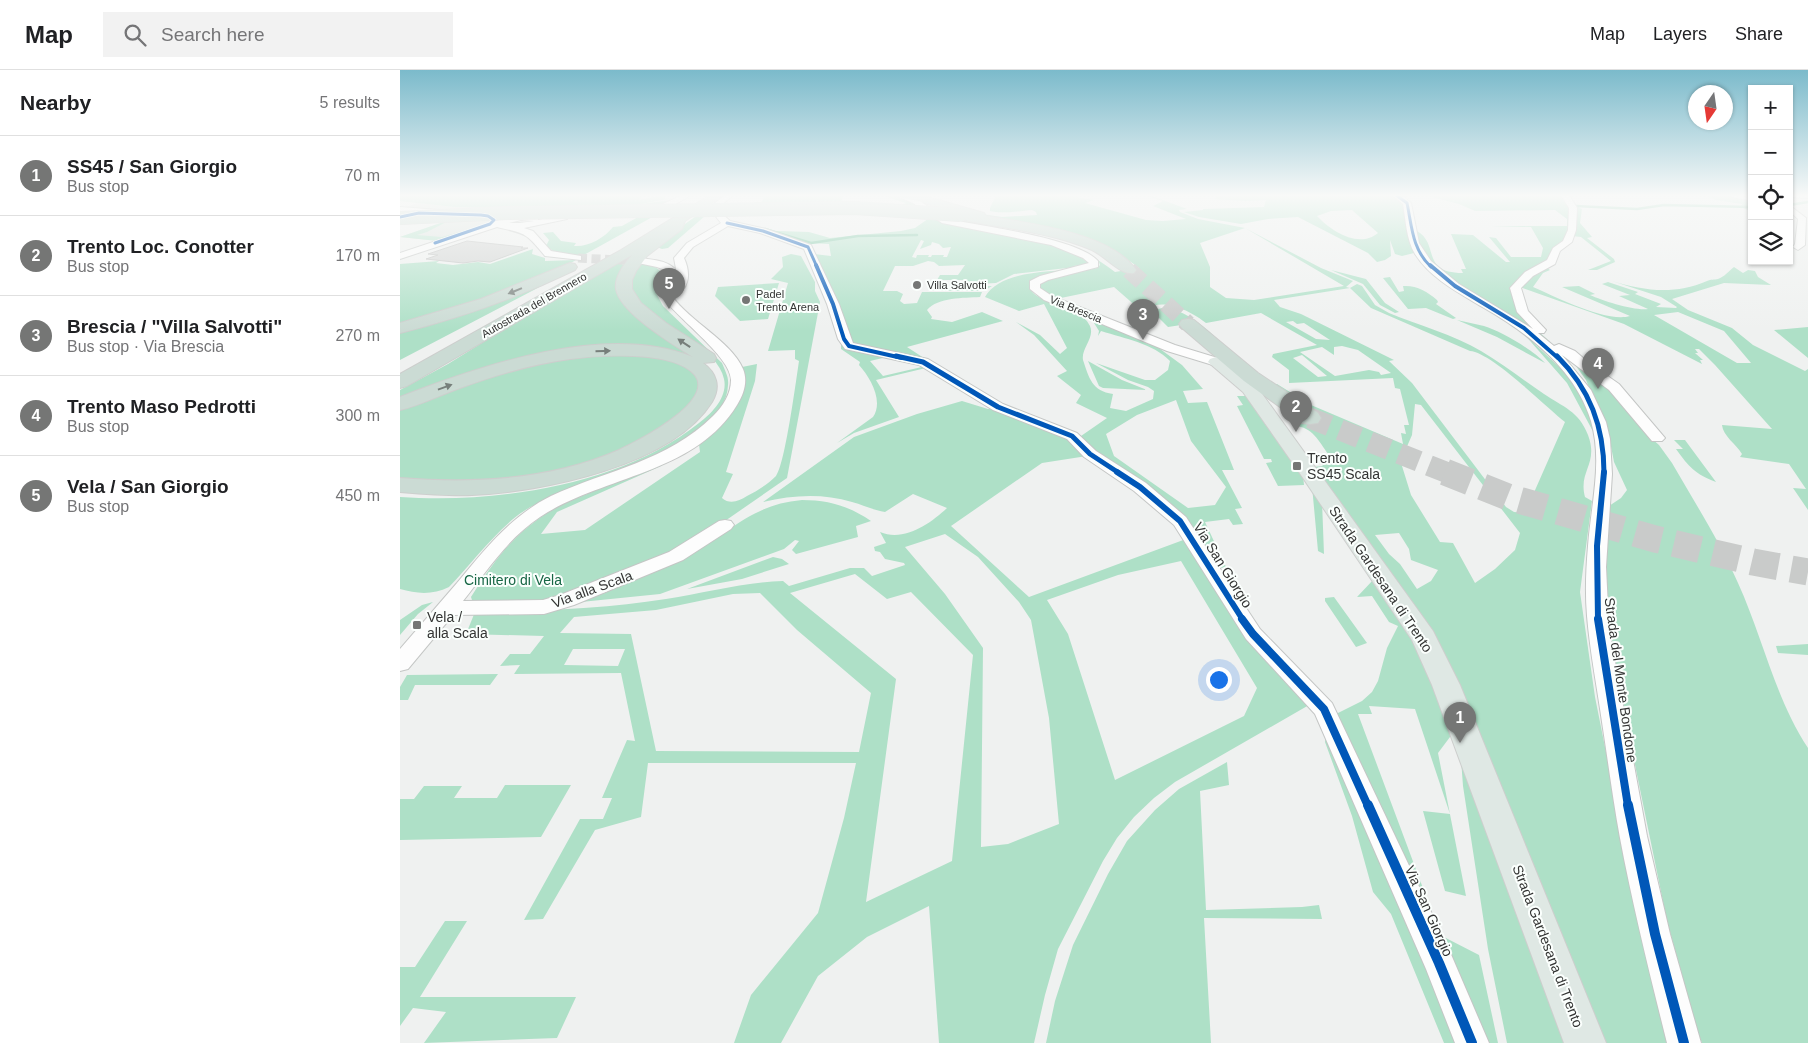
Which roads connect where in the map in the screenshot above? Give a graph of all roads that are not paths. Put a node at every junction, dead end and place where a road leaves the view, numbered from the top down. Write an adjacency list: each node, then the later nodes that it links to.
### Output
1 (447, 240): 16 (street)
2 (542, 240): 17 (street)
3 (627, 240): 15 (highway, Autostrada del Brennero)
4 (645, 240): 24 (highway, Autostrada del Brennero)
5 (657, 240): 30 (highway, one-way to 5)
6 (698, 240): 19 (street)
7 (791, 240): 34 (street, Via San Giorgio)
8 (1041, 240): 22 (street, Via Brescia)
9 (1062, 240): 10 (highway)
10 (1079, 240)
11 (1415, 240): 25 (street, Strada del Monte Bondone)
12 (1568, 240): 21 (street)
13 (1800, 240): 14 (street)
14 (1798, 247)
15 (608, 252): 20 (highway, one-way to 20); 23 (highway, Autostrada del Brennero)
16 (400, 256)
17 (578, 258)
18 (641, 261): 19 (street)
19 (665, 294): 32 (street)
20 (400, 328)
21 (1559, 348): 25 (street); 28 (street)
22 (1216, 362): 27 (highway, Strada Gardesana di Trento); 35 (main road, Strada Gardesana di Trento)
23 (400, 370)
24 (400, 382)
25 (1580, 384): 36 (street, Strada del Monte Bondone)
26 (400, 404): 29 (highway, one-way to 29)
27 (1310, 418)
28 (1658, 438)
29 (400, 485)
30 (400, 494)
31 (725, 525): 32 (street, Via alla Scala)
32 (447, 608): 33 (street)
33 (400, 663)
34 (1472, 1043)
35 (1586, 1043)
36 (1684, 1043)

